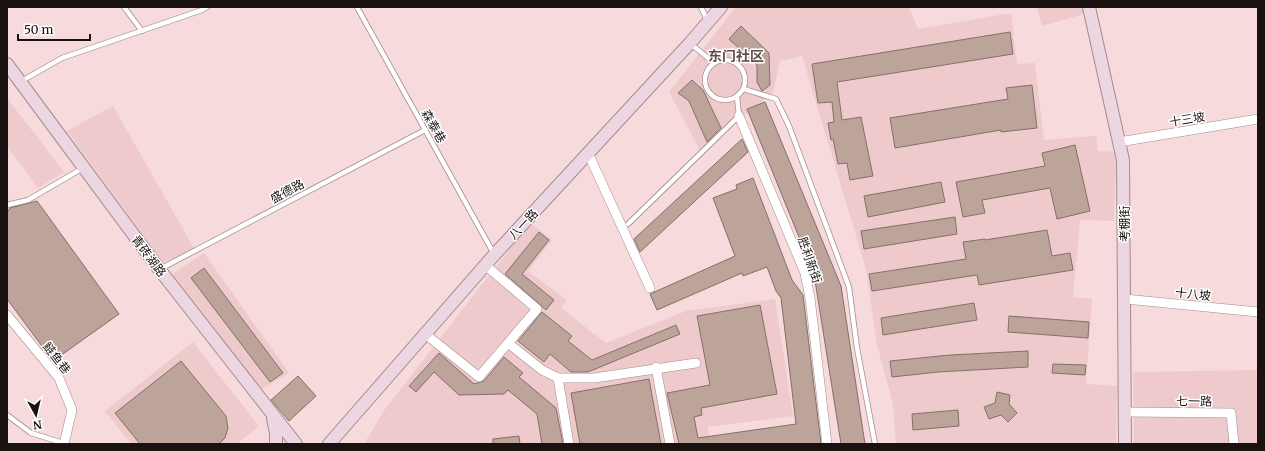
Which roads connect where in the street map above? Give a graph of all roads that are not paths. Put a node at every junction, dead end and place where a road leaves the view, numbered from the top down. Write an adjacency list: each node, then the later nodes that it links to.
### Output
1 (124, 7): 8 (lane)
2 (207, 7): 8 (lane)
3 (357, 7): 17 (lane, 森泰巷)
4 (701, 7): 7 (lane)
5 (721, 7): 7 (main road, 八一路)
6 (1089, 7): 18 (main road, 考棚街)
7 (708, 21): 9 (main road, 八一路)
8 (142, 31): 12 (lane)
9 (690, 43): 10 (lane); 19 (main road, 八一路)
10 (714, 63): 13 (lane); 14 (lane)
11 (7, 64): 12 (main road, 青砖湖路)
12 (20, 82): 20 (main road, 青砖湖路)
13 (744, 89): 14 (lane); 45 (lane)
14 (737, 97): 15 (lane)
15 (739, 116): 22 (lane); 44 (street, 胜利新街)
16 (1258, 119): 18 (street, 十三坡)
17 (425, 130): 23 (lane, 森泰巷); 25 (lane, 盛德路)
18 (1119, 142): 27 (main road, 考棚街)
19 (588, 153): 23 (main road, 八一路); 26 (street)
20 (83, 168): 21 (lane); 25 (main road, 青砖湖路)
21 (7, 205)
22 (628, 224)
23 (495, 254): 24 (main road, 八一路)
24 (485, 266): 30 (main road, 八一路); 31 (street)
25 (159, 269): 36 (main road, 青砖湖路)
26 (650, 288)
27 (1125, 299): 28 (street, 十八坡); 35 (main road, 考棚街)
28 (1258, 312)
29 (7, 315): 39 (street, 鲢鱼巷)
30 (424, 333): 31 (street); 41 (main road, 八一路)
31 (508, 343): 34 (street)
32 (696, 363): 33 (street)
33 (656, 367): 34 (street); 43 (street)
34 (558, 378): 42 (street)
35 (1126, 412): 46 (main road, 考棚街); 47 (street, 七一路)
36 (271, 414): 38 (main road, 青砖湖路); 40 (main road)
37 (7, 415): 39 (lane)
38 (293, 443)
39 (63, 444)
40 (276, 444)
41 (329, 444)
42 (570, 444)
43 (670, 444)
44 (827, 444)
45 (875, 444)
46 (1124, 444)
47 (1234, 444)

